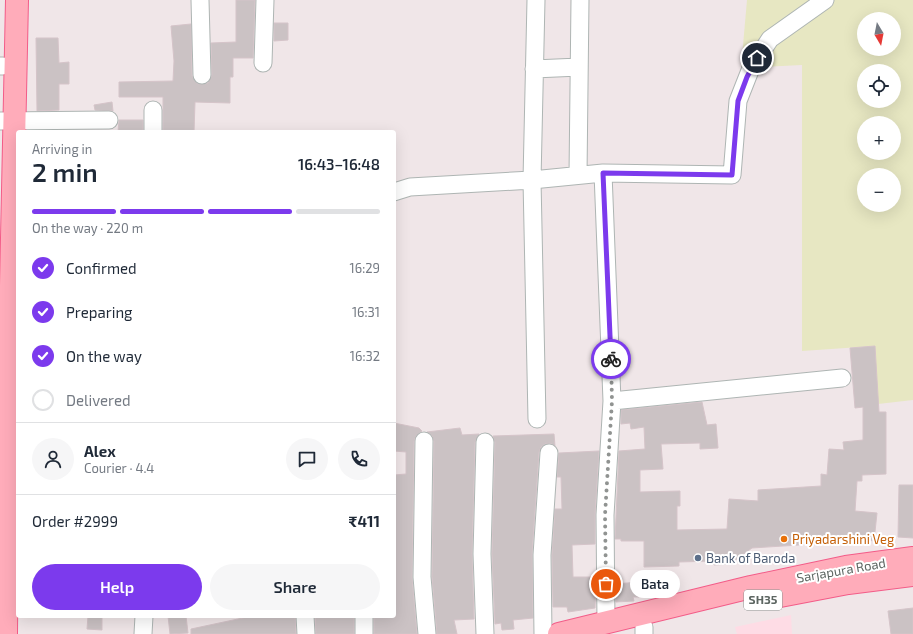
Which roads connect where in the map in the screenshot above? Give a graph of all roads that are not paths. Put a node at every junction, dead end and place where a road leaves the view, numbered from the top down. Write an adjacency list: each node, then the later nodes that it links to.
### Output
1 (3, 0): 9 (main road)
2 (17, 0): 14 (main road)
3 (200, 0): 12 (street)
4 (265, 0): 8 (street)
5 (536, 0): 11 (street)
6 (580, 0): 10 (street)
7 (825, 0): 17 (street)
8 (263, 63)
9 (1, 66): 14 (main road)
10 (579, 67): 11 (street); 18 (street)
11 (534, 69): 19 (street)
12 (202, 75)
13 (153, 110): 16 (street)
14 (5, 116): 15 (street); 21 (main road)
15 (109, 120)
16 (153, 130)
17 (603, 173): 18 (street); 25 (street)
18 (578, 175): 19 (street)
19 (532, 180): 20 (street); 26 (street)
20 (396, 191)
21 (16, 228): 22 (main road)
22 (15, 294): 23 (main road)
23 (6, 337): 27 (main road)
24 (842, 378): 25 (street)
25 (612, 401): 38 (street)
26 (537, 419)
27 (13, 428): 40 (main road)
28 (424, 441): 44 (street)
29 (485, 442): 45 (street)
30 (548, 453): 46 (street)
31 (913, 558): 32 (main road, Sarjapura Road)
32 (847, 575): 33 (main road, Sarjapura Road / SH35); 34 (main road, Sarjapura Road / SH35)
33 (913, 575)
34 (739, 598): 38 (main road, Sarjapura Road); 39 (main road, Sarjapura Road / SH35)
35 (144, 618): 41 (street)
36 (305, 618): 42 (street)
37 (364, 618): 43 (street)
38 (612, 628): 39 (main road, Sarjapura Road / SH35); 47 (main road, Sarjapura Road)
39 (644, 631)
40 (6, 634)
41 (143, 634)
42 (306, 634)
43 (364, 634)
44 (427, 634)
45 (485, 634)
46 (543, 634)
47 (559, 634)

